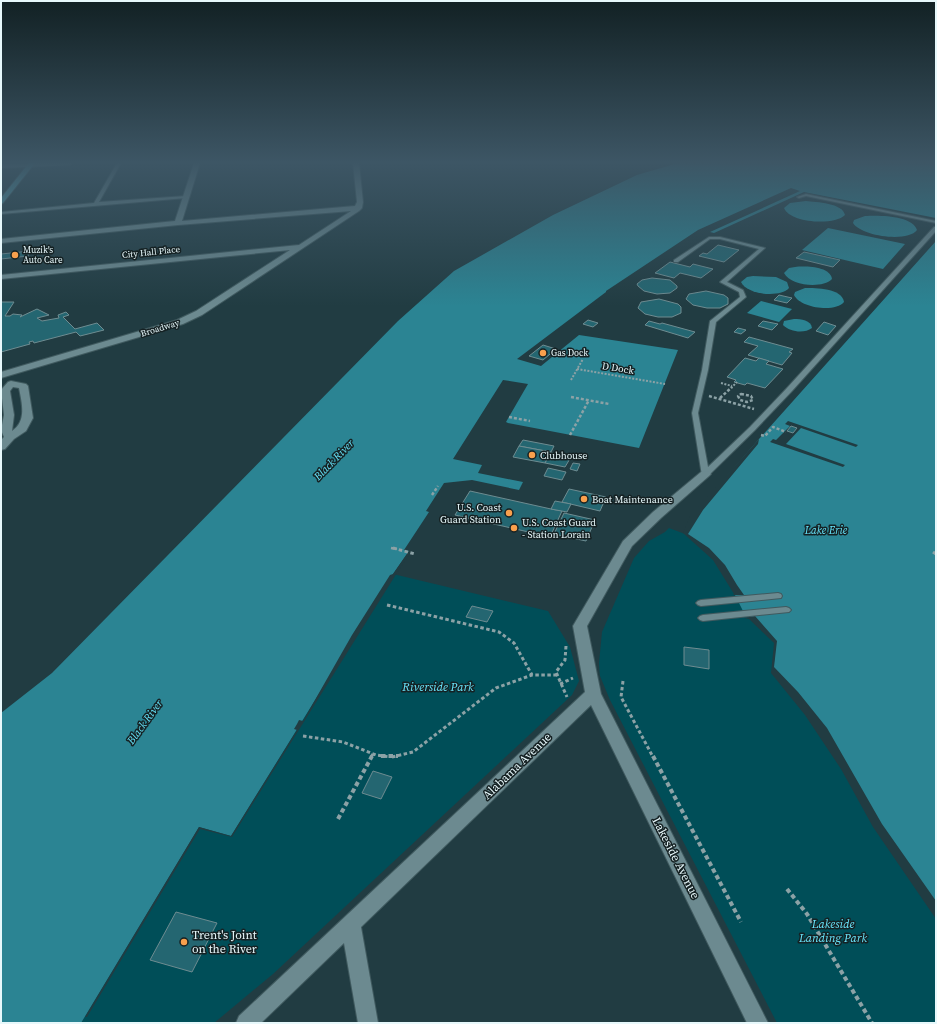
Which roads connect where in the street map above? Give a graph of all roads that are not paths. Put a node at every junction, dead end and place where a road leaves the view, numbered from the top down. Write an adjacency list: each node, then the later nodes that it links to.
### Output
1 (24, 211): 6 (lane)
2 (182, 211): 8 (street)
3 (325, 211): 8 (street)
4 (356, 211): 11 (street, Broadway)
5 (884, 211): 7 (lane)
6 (1, 213)
7 (936, 222)
8 (178, 223): 10 (street)
9 (936, 228): 18 (lane)
10 (1, 241)
11 (303, 247): 13 (street, City Hall Place); 14 (street, Broadway)
12 (676, 261): 18 (lane)
13 (1, 277)
14 (2, 375): 15 (street)
15 (11, 384): 16 (street); 16 (street)
16 (10, 437): 17 (street)
17 (1, 447)
18 (705, 474): 23 (street)
19 (778, 596): 20 (lane)
20 (701, 603)
21 (786, 610): 22 (lane)
22 (703, 618)
23 (593, 694): 24 (street, Alabama Avenue); 27 (street, Lakeside Avenue)
24 (351, 924): 25 (street, Alabama Avenue); 26 (street)
25 (246, 1023)
26 (368, 1023)
27 (758, 1023)

